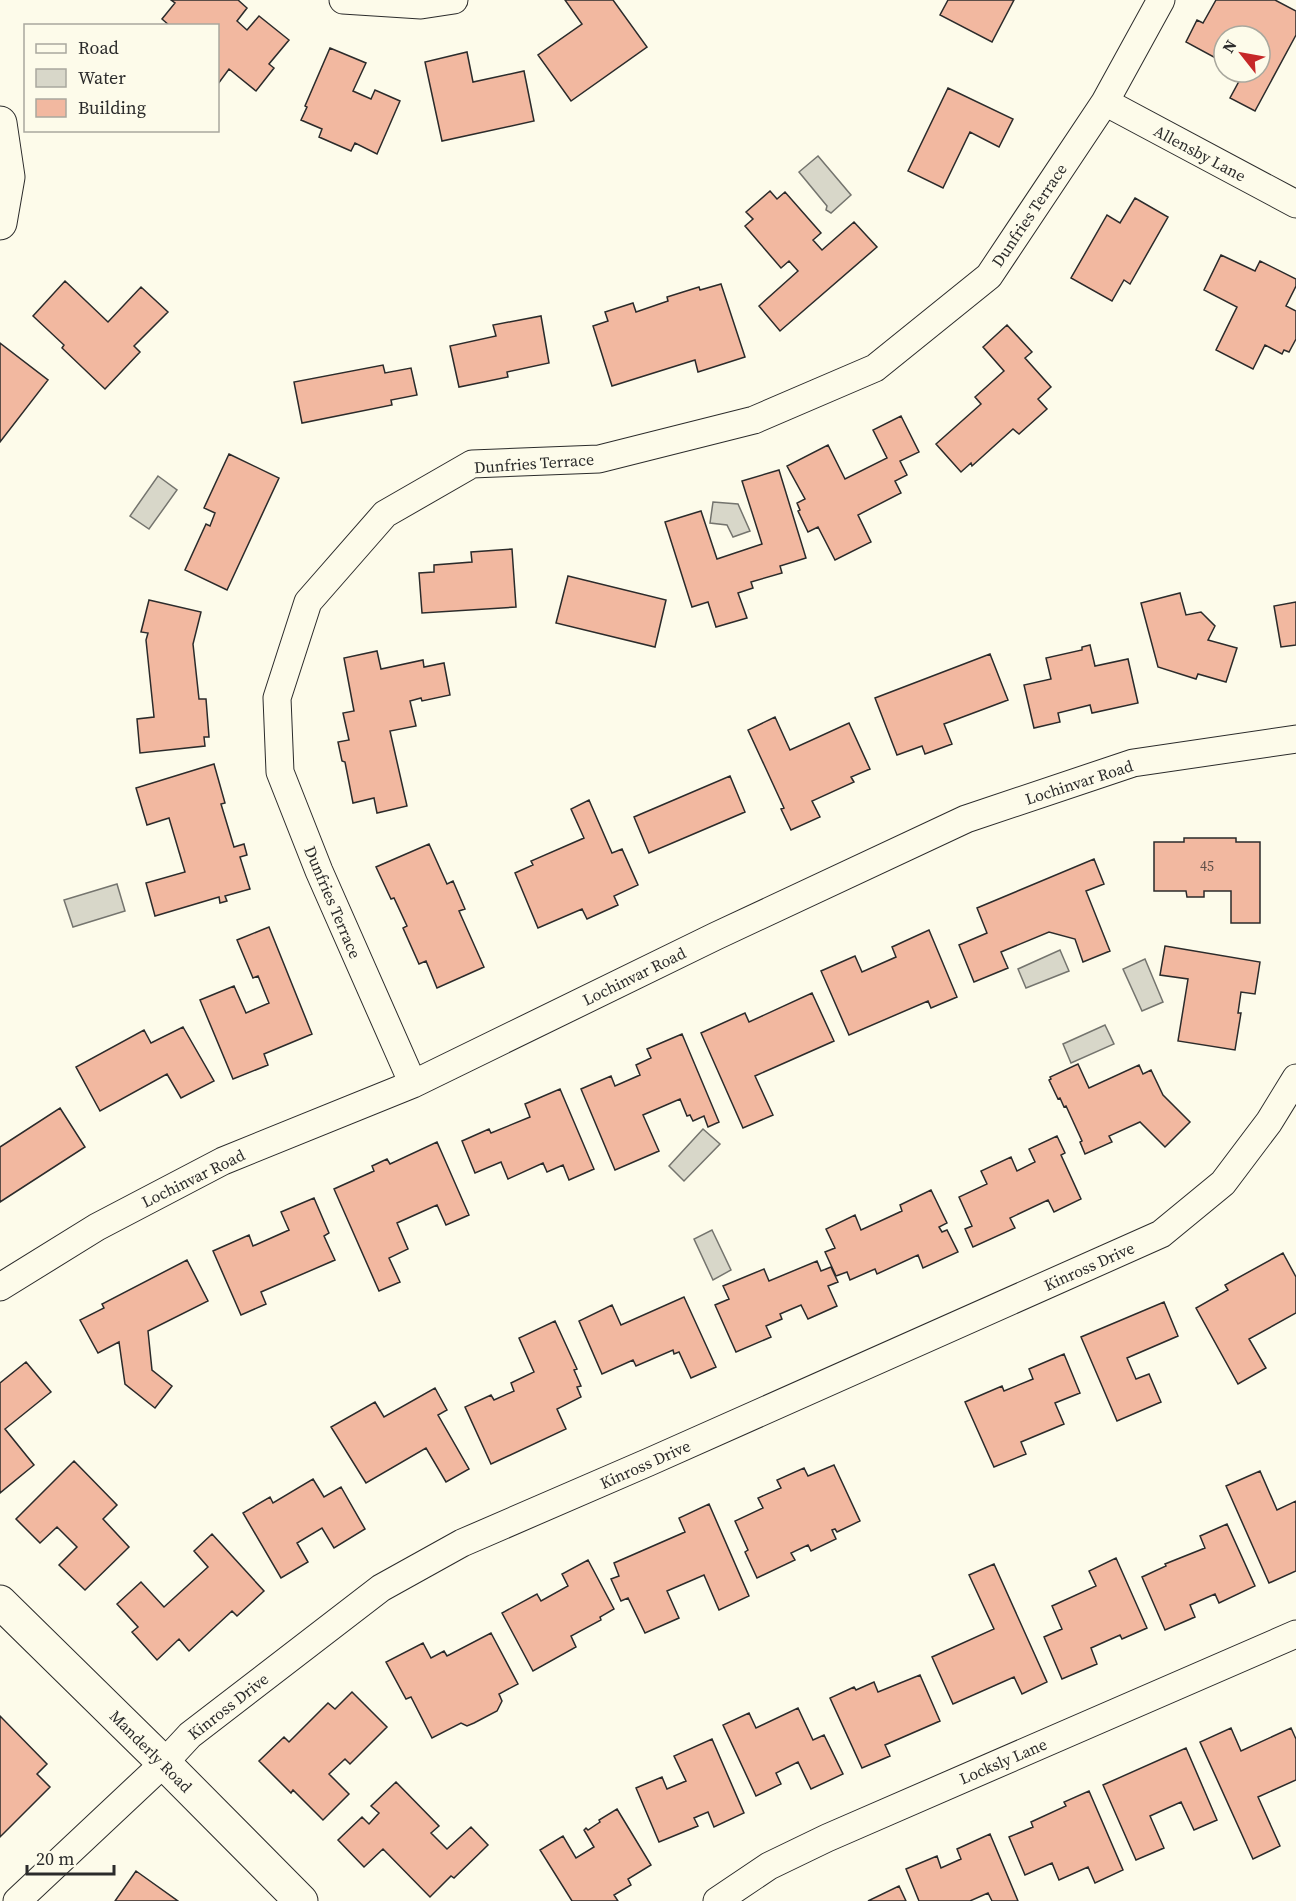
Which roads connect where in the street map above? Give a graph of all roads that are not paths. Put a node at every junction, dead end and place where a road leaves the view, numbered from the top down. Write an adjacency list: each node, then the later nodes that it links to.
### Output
1 (343, 0): 2 (street)
2 (454, 0)
3 (1161, 0): 4 (street, Dunfries Terrace)
4 (1105, 102): 6 (street, Allensby Lane); 10 (street, Dunfries Terrace)
5 (0, 123): 7 (street)
6 (1296, 204)
7 (0, 223)
8 (1296, 739): 10 (street, Lochinvar Road)
9 (1296, 1078): 14 (street, Kinross Drive)
10 (413, 1084): 11 (street, Lochinvar Road)
11 (0, 1287)
12 (0, 1602): 14 (street, Manderly Road)
13 (1296, 1634): 17 (street, Locksly Lane)
14 (164, 1763): 15 (street, Kinross Drive); 16 (street, Manderly Road)
15 (17, 1901)
16 (301, 1901)
17 (717, 1901)

